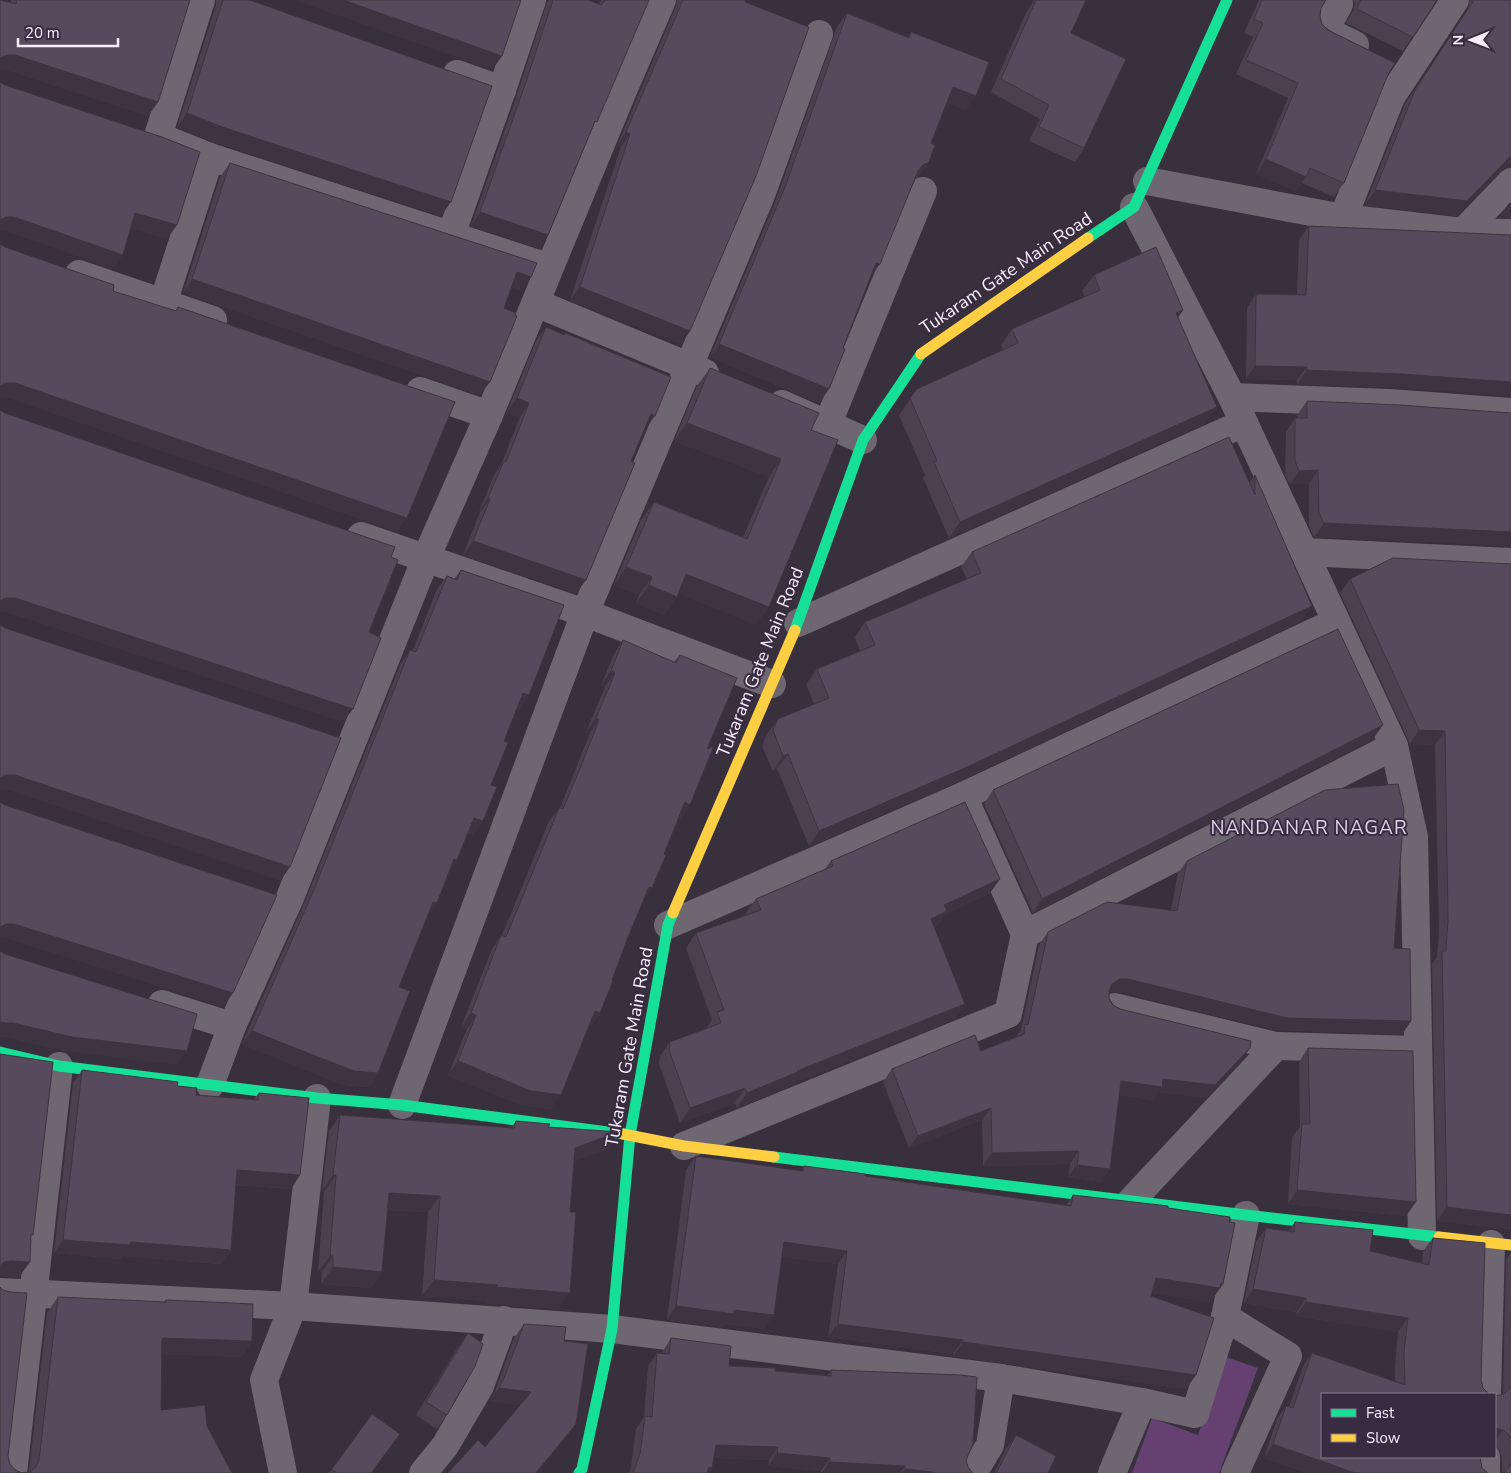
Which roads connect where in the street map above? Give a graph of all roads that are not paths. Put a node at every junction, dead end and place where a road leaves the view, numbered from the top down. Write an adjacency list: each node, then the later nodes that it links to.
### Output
1 (201, 0): 12 (street)
2 (532, 0): 10 (street)
3 (662, 0): 23 (street)
4 (1227, 0): 14 (street, Tukaram Gate Main Road)
5 (1330, 0): 9 (street)
6 (1455, 0): 9 (street)
7 (819, 34): 27 (street)
8 (429, 65): 10 (street)
9 (1408, 71): 18 (street)
10 (502, 90): 21 (street)
11 (130, 127): 12 (street)
12 (158, 136): 13 (street)
13 (210, 157): 21 (street); 24 (street)
14 (1147, 180): 17 (street, Tukaram Gate Main Road); 18 (street)
15 (1511, 182): 19 (street)
16 (923, 191): 34 (street)
17 (1134, 207): 31 (street); 36 (street, Tukaram Gate Main Road)
18 (1343, 218): 19 (street)
19 (1463, 232): 20 (street)
20 (1511, 233)
21 (451, 235): 23 (street)
22 (54, 265): 24 (street)
23 (550, 268): 25 (street)
24 (163, 303): 26 (street)
25 (536, 303): 27 (street); 33 (street)
26 (237, 328)
27 (689, 366): 28 (street); 41 (street)
28 (726, 381)
29 (396, 383): 33 (street)
30 (763, 396): 34 (street)
31 (1232, 397): 32 (street); 35 (street)
32 (1511, 412)
33 (489, 415): 39 (street)
34 (828, 423): 36 (street)
35 (1244, 424): 38 (street); 43 (street)
36 (863, 440): 43 (street, Tukaram Gate Main Road)
37 (334, 526): 39 (street)
38 (1305, 552): 40 (street); 42 (street)
39 (426, 558): 41 (street); 46 (street)
40 (1511, 562)
41 (585, 613): 44 (street); 62 (street)
42 (1336, 622): 47 (street); 48 (street)
43 (798, 623): 44 (street, Tukaram Gate Main Road)
44 (772, 684): 51 (street, Tukaram Gate Main Road)
45 (325, 732): 46 (street)
46 (353, 742): 50 (street)
47 (1394, 746): 52 (street); 57 (street)
48 (964, 796): 51 (street); 52 (street)
49 (261, 890): 50 (street)
50 (289, 900): 55 (street)
51 (668, 925): 63 (street, Tukaram Gate Main Road)
52 (1025, 934): 64 (street)
53 (139, 997): 55 (street)
54 (1115, 1007): 56 (street)
55 (232, 1026): 60 (street)
56 (1276, 1046): 57 (street); 65 (street)
57 (1418, 1050): 67 (street)
58 (0, 1052): 59 (street)
59 (59, 1066): 60 (street); 70 (street)
60 (210, 1085): 61 (street)
61 (317, 1098): 62 (street); 71 (street)
62 (402, 1105): 63 (street)
63 (630, 1135): 64 (street); 74 (street, Tukaram Gate Main Road)
64 (684, 1146): 65 (street)
65 (1132, 1201): 66 (street)
66 (1246, 1215): 67 (street); 72 (street)
67 (1422, 1236): 68 (street)
68 (1501, 1244): 76 (street)
69 (0, 1292): 70 (street)
70 (34, 1295): 71 (street); 79 (street)
71 (293, 1306): 73 (street); 80 (street)
72 (1225, 1317): 77 (street); 85 (street)
73 (504, 1320): 74 (street); 81 (street)
74 (612, 1329): 75 (street); 82 (street, Tukaram Gate Main Road)
75 (1001, 1378): 77 (street); 83 (street)
76 (1487, 1393)
77 (1142, 1402): 84 (street)
78 (1486, 1458): 86 (street)
79 (13, 1473)
80 (283, 1473)
81 (423, 1473)
82 (579, 1473)
83 (973, 1473)
84 (1112, 1473)
85 (1235, 1473)
86 (1486, 1473)

